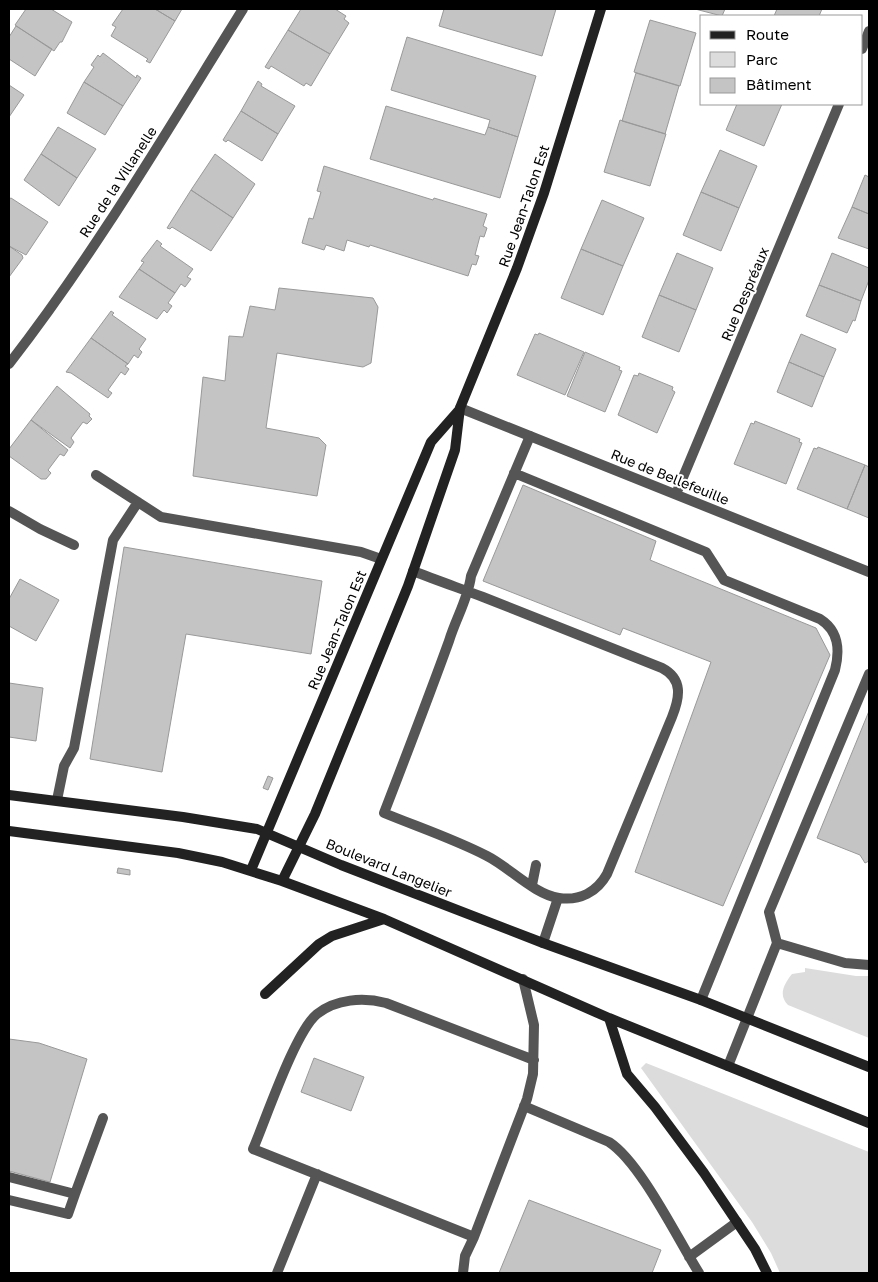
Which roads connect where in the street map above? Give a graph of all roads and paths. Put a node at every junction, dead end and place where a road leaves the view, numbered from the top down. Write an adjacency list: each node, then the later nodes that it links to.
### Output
1 (243, 9): 6 (street, Rue de la Villanelle)
2 (600, 9): 7 (main road, Rue Jean-Talon Est)
3 (869, 31): 4 (street)
4 (865, 46)
5 (839, 105): 11 (street, Rue Despréaux)
6 (9, 364)
7 (460, 408): 8 (street, Rue de Bellefeuille); 15 (main road, Rue Jean-Talon Est); 16 (main road, Rue Jean-Talon Est)
8 (530, 436): 9 (street); 11 (street, Rue de Bellefeuille)
9 (514, 473): 18 (street); 36 (street)
10 (96, 475): 12 (street)
11 (676, 494): 17 (street, Rue de Bellefeuille)
12 (138, 502): 15 (street); 21 (street)
13 (9, 511): 14 (street)
14 (74, 545)
15 (381, 559): 23 (main road, Rue Jean-Talon Est)
16 (413, 571): 18 (street); 24 (main road, Rue Jean-Talon Est)
17 (869, 572)
18 (469, 592): 28 (street); 29 (street)
19 (869, 674): 32 (street)
20 (9, 795): 21 (main road, Boulevard Langelier)
21 (57, 800): 23 (main road, Boulevard Langelier)
22 (9, 831): 26 (main road)
23 (267, 833): 24 (main road, Boulevard Langelier); 26 (main road, Rue Jean-Talon Est)
24 (298, 846): 27 (main road, Rue Jean-Talon Est); 31 (main road, Boulevard Langelier)
25 (536, 865): 28 (street)
26 (251, 870): 27 (main road)
27 (282, 880): 30 (main road)
28 (532, 885): 29 (street)
29 (558, 898): 31 (street)
30 (384, 918): 34 (main road); 35 (main road)
31 (543, 943): 36 (main road, Boulevard Langelier)
32 (777, 943): 33 (street); 38 (street)
33 (869, 965)
34 (523, 978): 37 (main road); 39 (street)
35 (265, 994)
36 (701, 1000): 38 (main road, Boulevard Langelier)
37 (609, 1018): 40 (main road); 49 (main road)
38 (747, 1019): 40 (street); 41 (main road, Boulevard Langelier)
39 (534, 1060): 42 (street); 45 (street)
40 (728, 1066): 44 (main road)
41 (869, 1067)
42 (524, 1106): 50 (street); 51 (street)
43 (103, 1118): 47 (street)
44 (869, 1123)
45 (317, 1174): 50 (street); 52 (street)
46 (9, 1177): 47 (street)
47 (76, 1194): 48 (street)
48 (9, 1200)
49 (737, 1222): 51 (street); 55 (main road)
50 (474, 1236): 53 (street)
51 (689, 1257): 54 (street)
52 (277, 1273)
53 (463, 1273)
54 (699, 1273)
55 (767, 1273)

